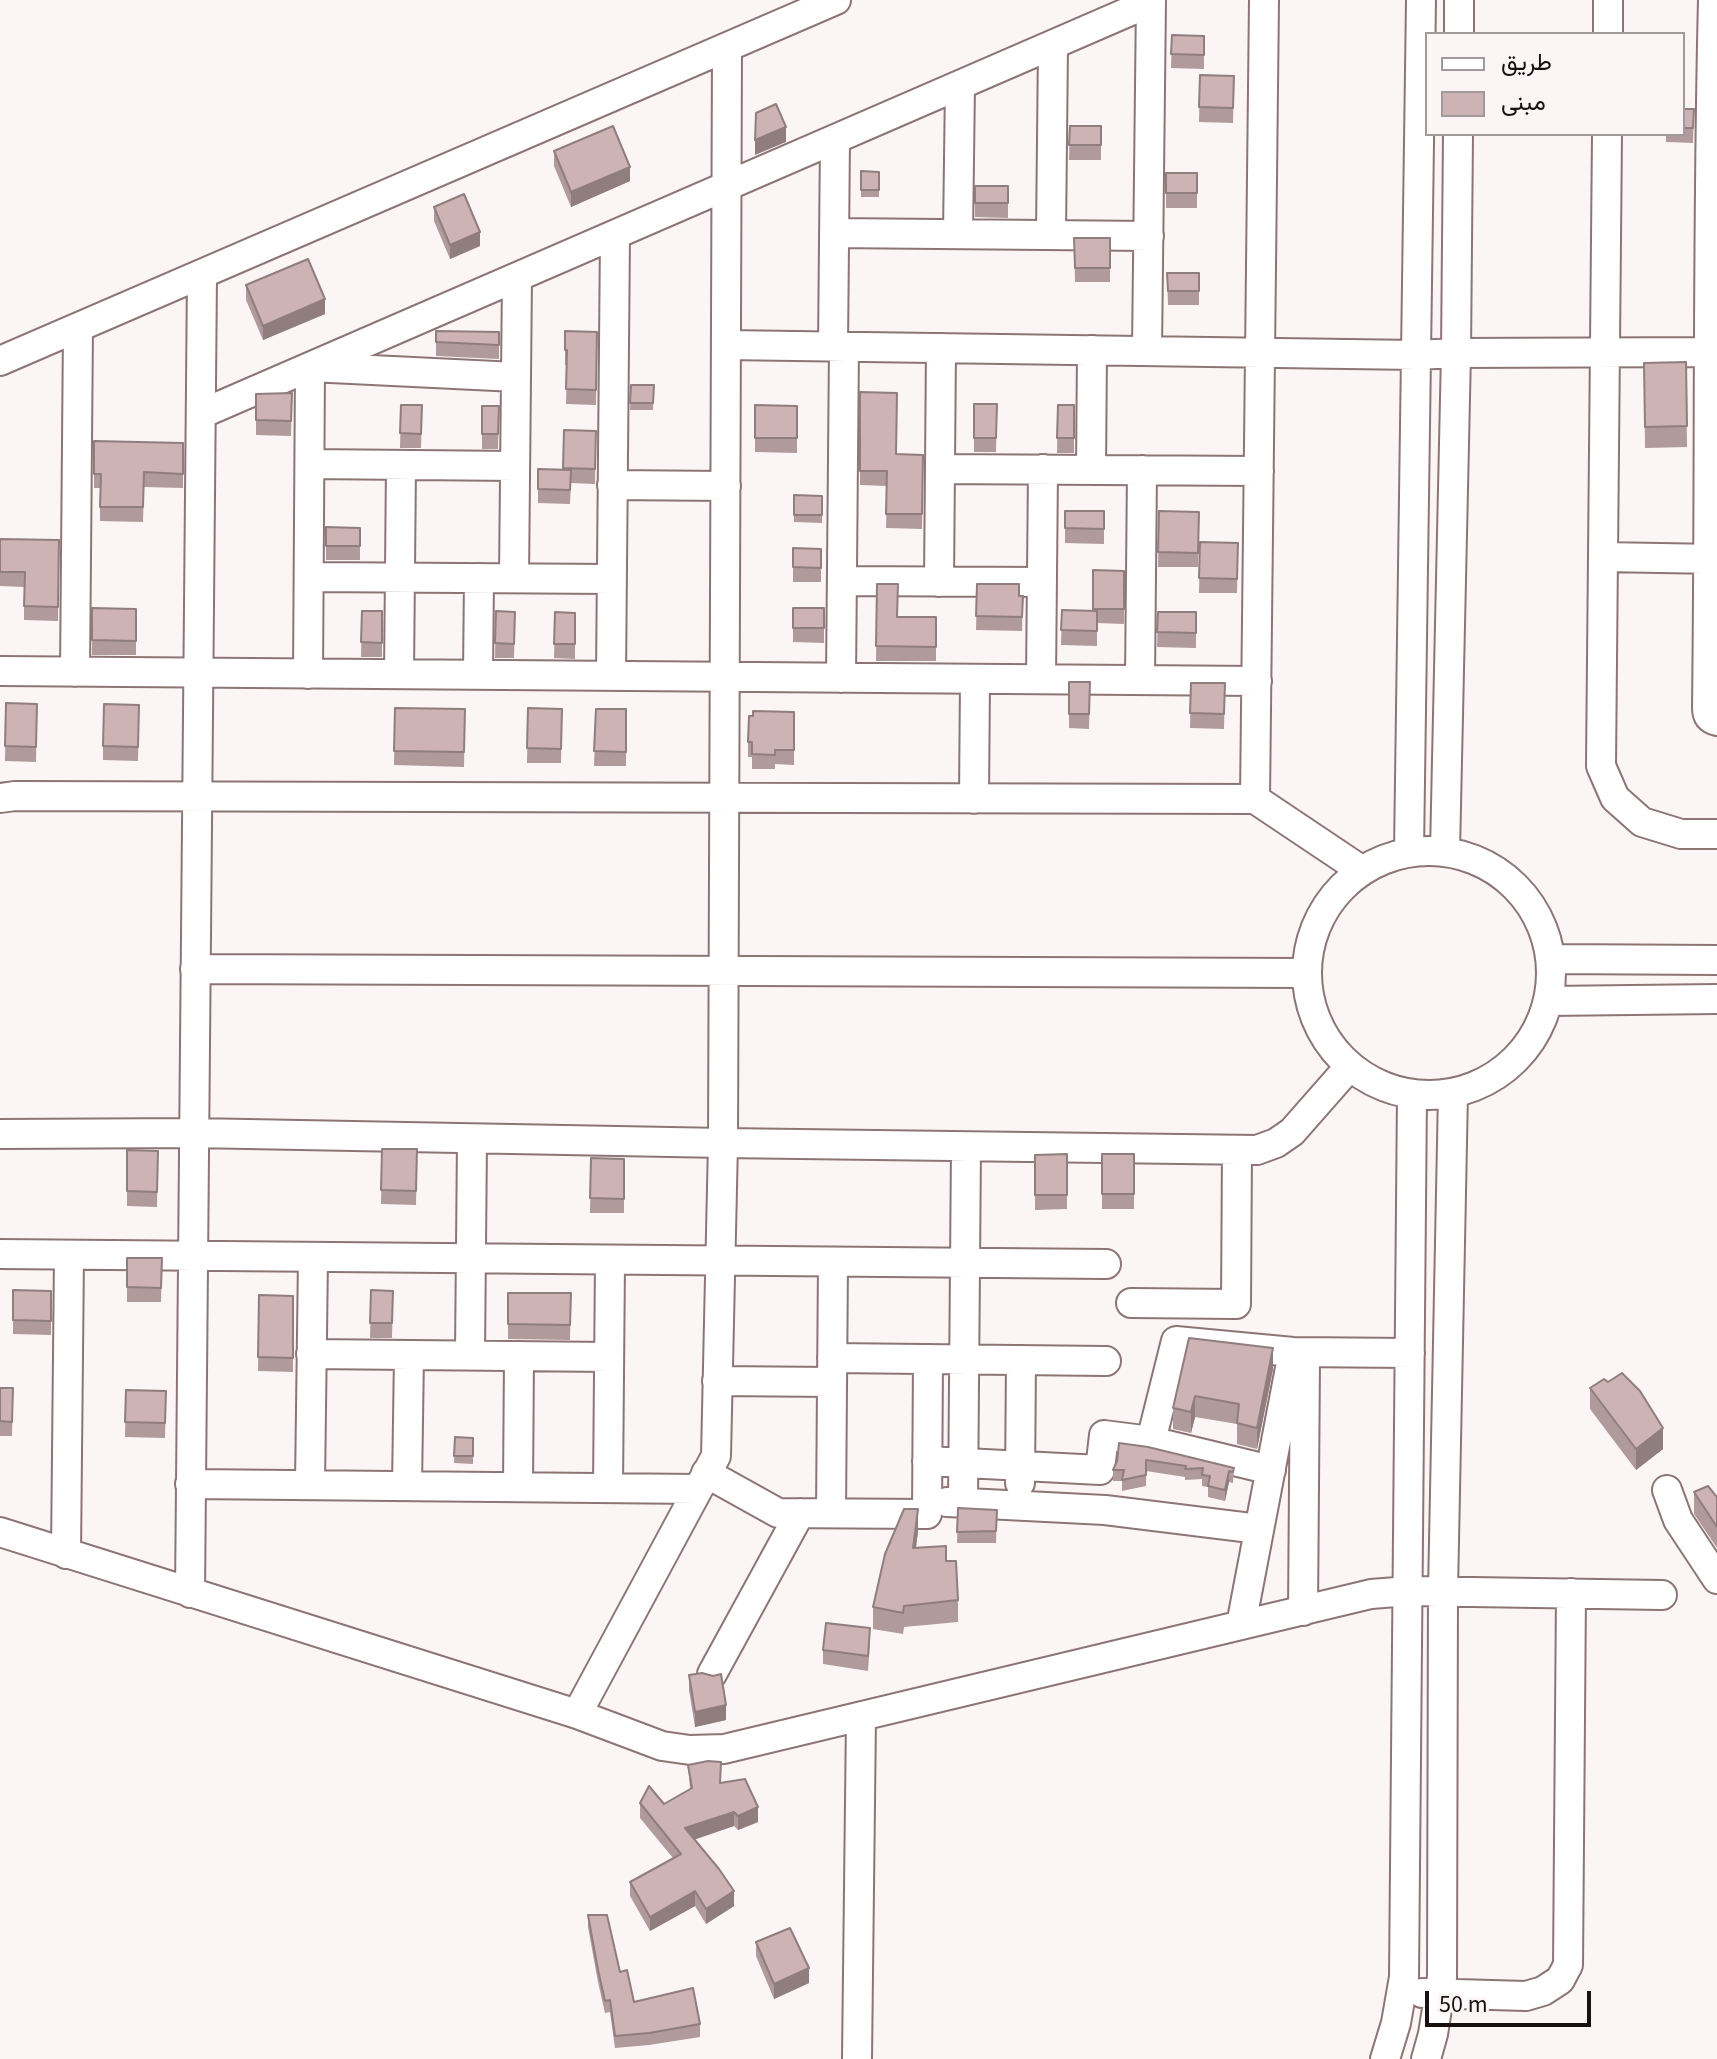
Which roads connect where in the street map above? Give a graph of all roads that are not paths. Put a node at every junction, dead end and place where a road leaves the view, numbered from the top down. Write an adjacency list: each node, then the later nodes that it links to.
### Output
1 (836, 0): 12 (street)
2 (1264, 0): 36 (street)
3 (1421, 0): 38 (street)
4 (1459, 0): 9 (street)
5 (1608, 0): 10 (street)
6 (1713, 0): 8 (street)
7 (1151, 1): 11 (street); 24 (street)
8 (1714, 30): 14 (street)
9 (1459, 32)
10 (1608, 32)
11 (1053, 45): 13 (street); 23 (street)
12 (727, 48): 19 (street); 26 (street)
13 (960, 85): 17 (street); 21 (street)
14 (1696, 108): 18 (street)
15 (1458, 136): 37 (street)
16 (1607, 136): 34 (street)
17 (835, 139): 19 (street); 20 (street)
18 (1713, 150): 25 (street)
19 (727, 186): 22 (street); 29 (street)
20 (834, 233): 21 (street); 30 (street)
21 (958, 234): 23 (street)
22 (615, 235): 27 (street); 52 (street)
23 (1051, 235): 24 (street)
24 (1149, 236): 33 (street)
25 (1713, 243): 35 (street)
26 (202, 275): 28 (street); 42 (street)
27 (517, 277): 40 (street); 41 (street)
28 (78, 328): 39 (street); 66 (street)
29 (726, 345): 30 (street); 53 (street)
30 (838, 347): 31 (street); 61 (street)
31 (941, 348): 32 (street); 47 (street)
32 (1092, 350): 33 (street); 49 (street)
33 (1147, 351): 36 (street)
34 (1605, 352): 35 (street); 37 (street); 54 (street)
35 (1714, 352): 46 (street)
36 (1260, 353): 38 (street); 51 (street)
37 (1456, 353): 38 (street); 86 (street)
38 (1416, 355): 85 (street)
39 (0, 361)
40 (310, 367): 41 (street); 42 (street); 43 (street)
41 (516, 377): 45 (street)
42 (201, 414): 67 (street)
43 (310, 464): 44 (street); 56 (street)
44 (401, 465): 45 (street); 57 (street)
45 (515, 466): 59 (street)
46 (1714, 466): 55 (street)
47 (940, 469): 48 (street); 62 (street)
48 (1043, 469): 49 (street); 63 (street)
49 (1091, 470): 50 (street)
50 (1142, 470): 51 (street); 76 (street)
51 (1259, 471): 77 (street)
52 (612, 485): 53 (street); 60 (street)
53 (726, 486): 72 (street)
54 (1603, 557): 55 (street); 84 (street)
55 (1713, 559): 64 (street)
56 (309, 577): 57 (street); 68 (street)
57 (400, 578): 58 (street); 69 (street)
58 (479, 578): 59 (street); 70 (street)
59 (514, 578): 60 (street)
60 (612, 579): 71 (street)
61 (842, 581): 62 (street); 73 (street)
62 (939, 582): 63 (street)
63 (1042, 582): 75 (street)
64 (1712, 632): 78 (street)
65 (0, 671): 66 (street)
66 (75, 672): 67 (street)
67 (198, 673): 68 (street); 79 (street)
68 (308, 674): 69 (street)
69 (399, 674): 70 (street)
70 (478, 675): 71 (street)
71 (611, 676): 72 (street)
72 (725, 677): 73 (street); 81 (street)
73 (841, 678): 74 (street)
74 (975, 679): 75 (street); 82 (street)
75 (1041, 679): 76 (street)
76 (1140, 680): 77 (street)
77 (1257, 681): 83 (street)
78 (1717, 721)
79 (197, 795): 80 (street); 81 (street); 90 (street)
80 (0, 798)
81 (725, 798): 82 (street); 91 (street)
82 (974, 799): 83 (street)
83 (1255, 799): 87 (street)
84 (1717, 834)
85 (1409, 851): 86 (street); 87 (street)
86 (1445, 851): 88 (street)
87 (1361, 870): 92 (street)
88 (1551, 959): 89 (street); 94 (street)
89 (1717, 960)
90 (195, 969): 91 (street); 98 (street)
91 (724, 971): 92 (street); 101 (street)
92 (1306, 973): 95 (street)
93 (1717, 999): 94 (street)
94 (1548, 1001): 96 (street)
95 (1350, 1066): 97 (street); 103 (street)
96 (1453, 1093): 97 (street); 150 (street)
97 (1412, 1095): 116 (street)
98 (194, 1133): 99 (street); 100 (street); 106 (street)
99 (0, 1134)
100 (472, 1139): 101 (street); 108 (street)
101 (723, 1143): 102 (street); 110 (street)
102 (966, 1147): 103 (street); 112 (street)
103 (1237, 1150): 114 (street)
104 (0, 1254): 105 (street)
105 (69, 1255): 106 (street); 147 (street)
106 (193, 1257): 107 (street); 134 (street)
107 (313, 1258): 108 (street); 117 (street)
108 (471, 1259): 109 (street); 119 (street)
109 (610, 1260): 110 (street); 121 (street)
110 (720, 1261): 111 (street); 127 (street)
111 (833, 1262): 112 (street); 126 (street)
112 (965, 1263): 113 (street); 123 (street)
113 (1106, 1264)
114 (1131, 1303)
115 (1299, 1352): 116 (street); 128 (street); 132 (street); 154 (street)
116 (1410, 1353): 149 (street)
117 (311, 1354): 118 (street); 135 (street)
118 (409, 1355): 119 (street); 136 (street)
119 (470, 1355): 120 (street)
120 (519, 1356): 121 (street); 137 (street)
121 (609, 1357): 138 (street)
122 (928, 1359): 123 (street); 126 (street); 129 (street)
123 (964, 1360): 124 (street); 130 (street)
124 (1021, 1360): 125 (street); 131 (street)
125 (1106, 1361)
126 (832, 1370): 127 (street); 144 (street)
127 (717, 1381): 133 (street)
128 (1151, 1441): 131 (street); 132 (street)
129 (927, 1461): 130 (street); 140 (street)
130 (963, 1463): 131 (street); 141 (street)
131 (1020, 1466): 142 (street)
132 (1271, 1470): 145 (street)
133 (702, 1481): 138 (street); 143 (street); 157 (street)
134 (190, 1484): 135 (street); 151 (street)
135 (310, 1485): 136 (street)
136 (407, 1486): 137 (street)
137 (518, 1487): 138 (street)
138 (608, 1488)
139 (1667, 1490): 148 (street)
140 (927, 1501): 141 (street); 144 (street)
141 (963, 1503): 142 (street)
142 (1019, 1506): 145 (street)
143 (800, 1513): 144 (street); 156 (street)
144 (831, 1513)
145 (1259, 1529): 155 (street)
146 (0, 1532): 147 (street)
147 (66, 1554): 151 (street)
148 (1717, 1579)
149 (1409, 1591): 150 (street); 154 (street); 159 (street)
150 (1443, 1591): 152 (street); 160 (street)
151 (190, 1593): 157 (street)
152 (1571, 1593): 153 (street); 160 (street)
153 (1662, 1595)
154 (1303, 1611): 155 (street)
155 (1241, 1625): 158 (street)
156 (712, 1674)
157 (577, 1714): 158 (street)
158 (861, 1717): 161 (street)
159 (1402, 1991): 160 (street); 162 (street)
160 (1440, 1994): 163 (street)
161 (857, 2059)
162 (1385, 2059)
163 (1426, 2059)

